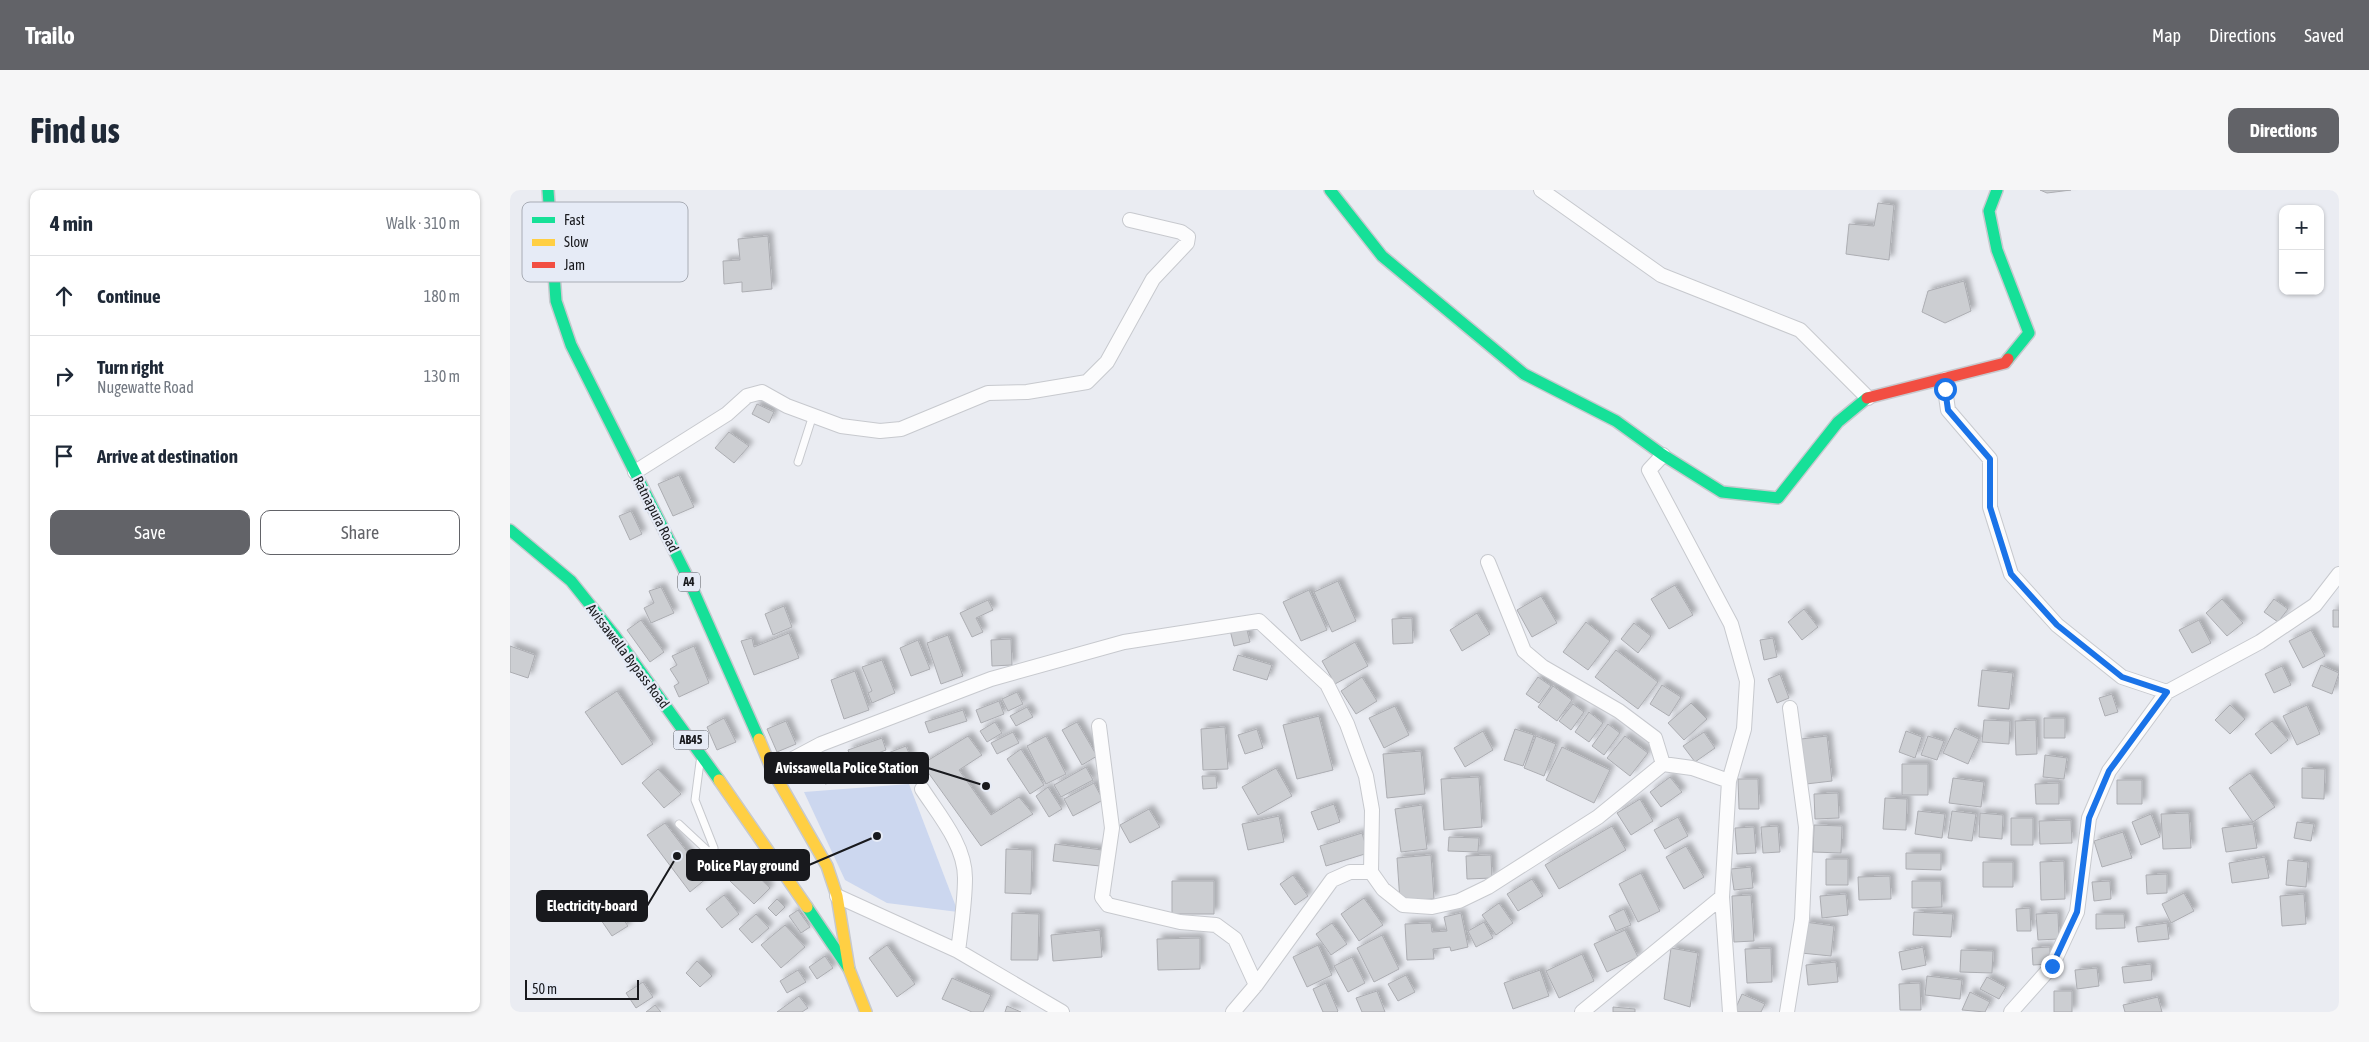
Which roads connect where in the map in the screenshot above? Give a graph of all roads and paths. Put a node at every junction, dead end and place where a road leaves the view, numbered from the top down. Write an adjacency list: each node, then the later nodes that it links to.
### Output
1 (1330, 190): 9 (main road)
2 (1541, 190): 7 (street)
3 (1997, 190): 6 (main road)
4 (1130, 220): 8 (street)
5 (555, 282): 11 (main road, Ratnapura Road / A4)
6 (1945, 384): 7 (main road); 15 (street)
7 (1868, 398): 9 (main road)
8 (813, 415): 10 (lane); 11 (street)
9 (1663, 455): 21 (street)
10 (798, 462)
11 (635, 472): 20 (main road, Ratnapura Road / A4)
12 (510, 530): 18 (main road, Avissawella Bypass Road / AB45)
13 (1488, 562): 19 (street)
14 (2339, 574): 15 (street)
15 (2167, 692): 36 (street)
16 (1790, 708): 35 (street)
17 (1099, 726): 29 (street)
18 (701, 754): 23 (lane); 28 (main road, Avissawella Bypass Road / AB45)
19 (1663, 764): 21 (street); 24 (street)
20 (772, 770): 24 (street); 25 (main road, Ratnapura Road / A4)
21 (1729, 781): 26 (street)
22 (922, 789): 27 (street)
23 (679, 824)
24 (1371, 872): 29 (street)
25 (837, 896): 27 (street); 28 (main road, Ratnapura Road / A4)
26 (1722, 897): 33 (street); 34 (street)
27 (958, 951): 31 (street)
28 (850, 970): 30 (main road, A4)
29 (1256, 985): 32 (street)
30 (866, 1012)
31 (1062, 1012)
32 (1233, 1012)
33 (1582, 1012)
34 (1730, 1012)
35 (1787, 1012)
36 (2011, 1012)

